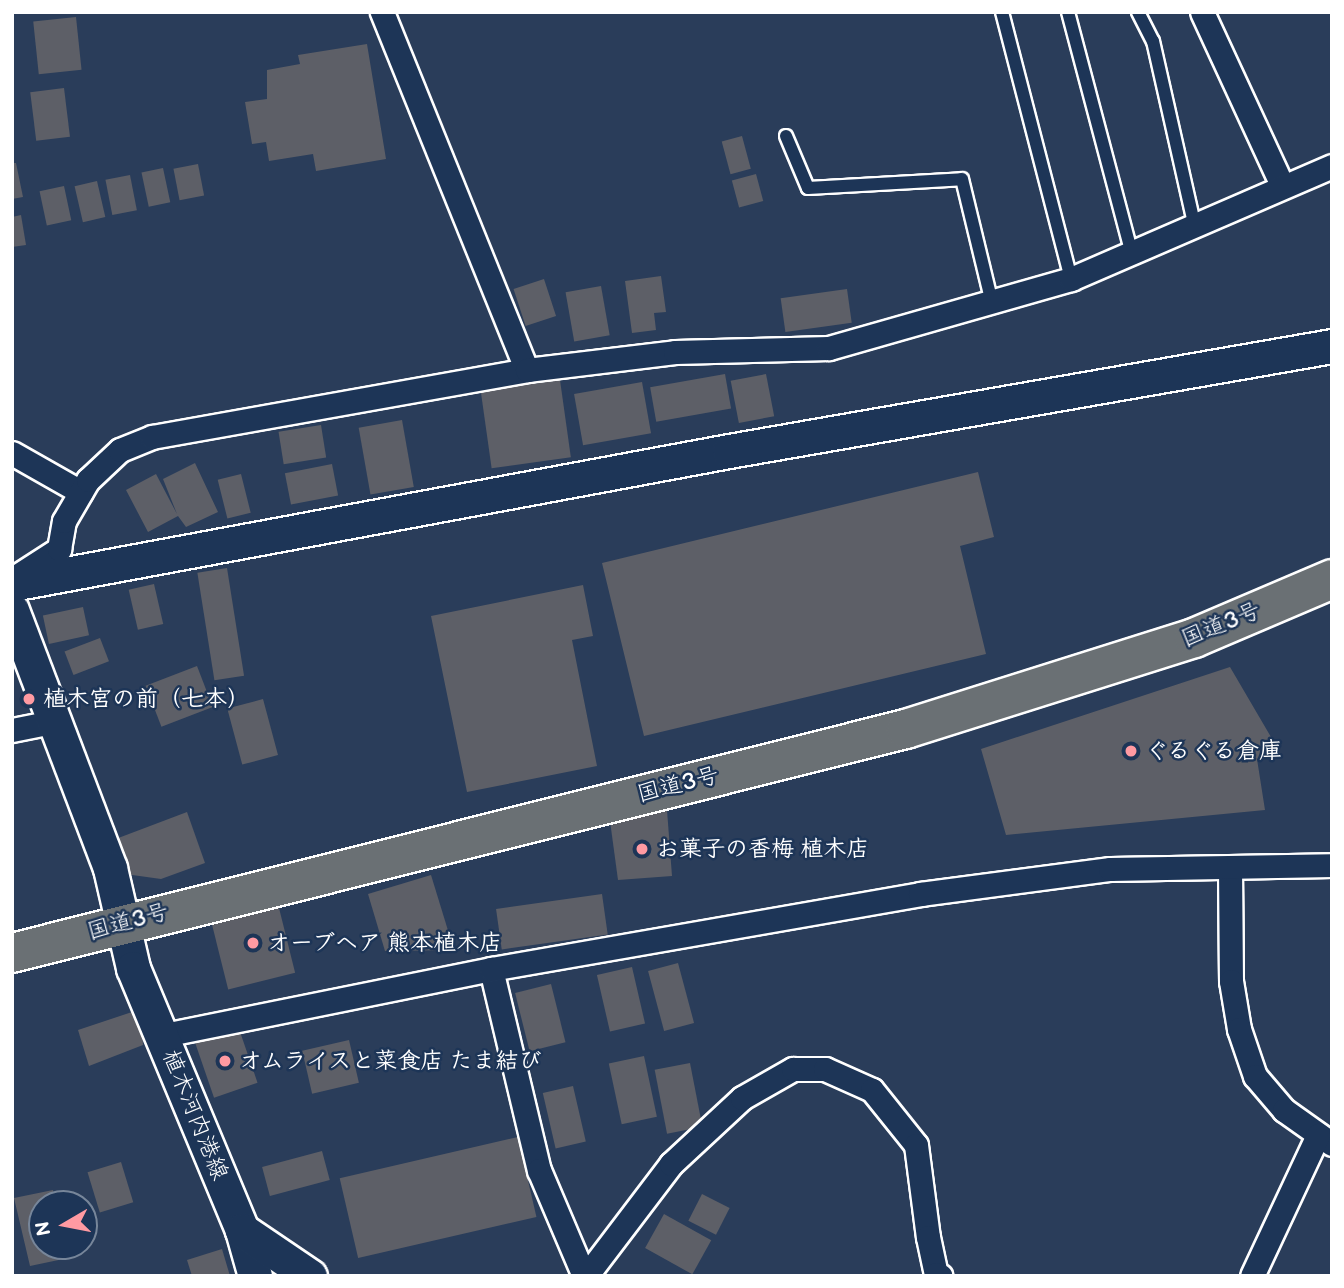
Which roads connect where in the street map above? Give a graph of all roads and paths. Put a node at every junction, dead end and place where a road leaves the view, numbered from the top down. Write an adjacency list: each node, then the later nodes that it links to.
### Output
1 (382, 12): 14 (street)
2 (1002, 12): 11 (lane)
3 (1068, 12): 10 (lane)
4 (1138, 12): 9 (lane)
5 (1202, 12): 8 (street)
6 (786, 136): 12 (lane)
7 (1332, 166): 8 (street)
8 (1282, 185): 9 (street)
9 (1195, 228): 10 (street)
10 (1132, 254): 11 (street)
11 (1071, 279): 12 (street)
12 (992, 303): 14 (street)
13 (1332, 346): 18 (street)
14 (527, 370): 16 (street)
15 (12, 453): 16 (street)
16 (81, 492): 18 (street)
17 (1332, 579): 24 (highway, 国道3号)
18 (12, 582)
19 (12, 610): 20 (street, 植木河内港線)
20 (57, 721): 21 (street); 24 (street, 植木河内港線)
21 (12, 730)
22 (1332, 865): 23 (street)
23 (1230, 867): 26 (street); 28 (street)
24 (121, 922): 25 (highway, 国道3号); 27 (street, 植木河内港線)
25 (12, 953)
26 (491, 969): 27 (street); 32 (street)
27 (163, 1035): 29 (street, 植木河内港線)
28 (1325, 1139): 34 (street)
29 (242, 1230): 30 (street, 植木河内港線); 31 (street)
30 (255, 1276)
31 (310, 1276)
32 (585, 1276): 33 (street)
33 (941, 1276)
34 (1252, 1276)

